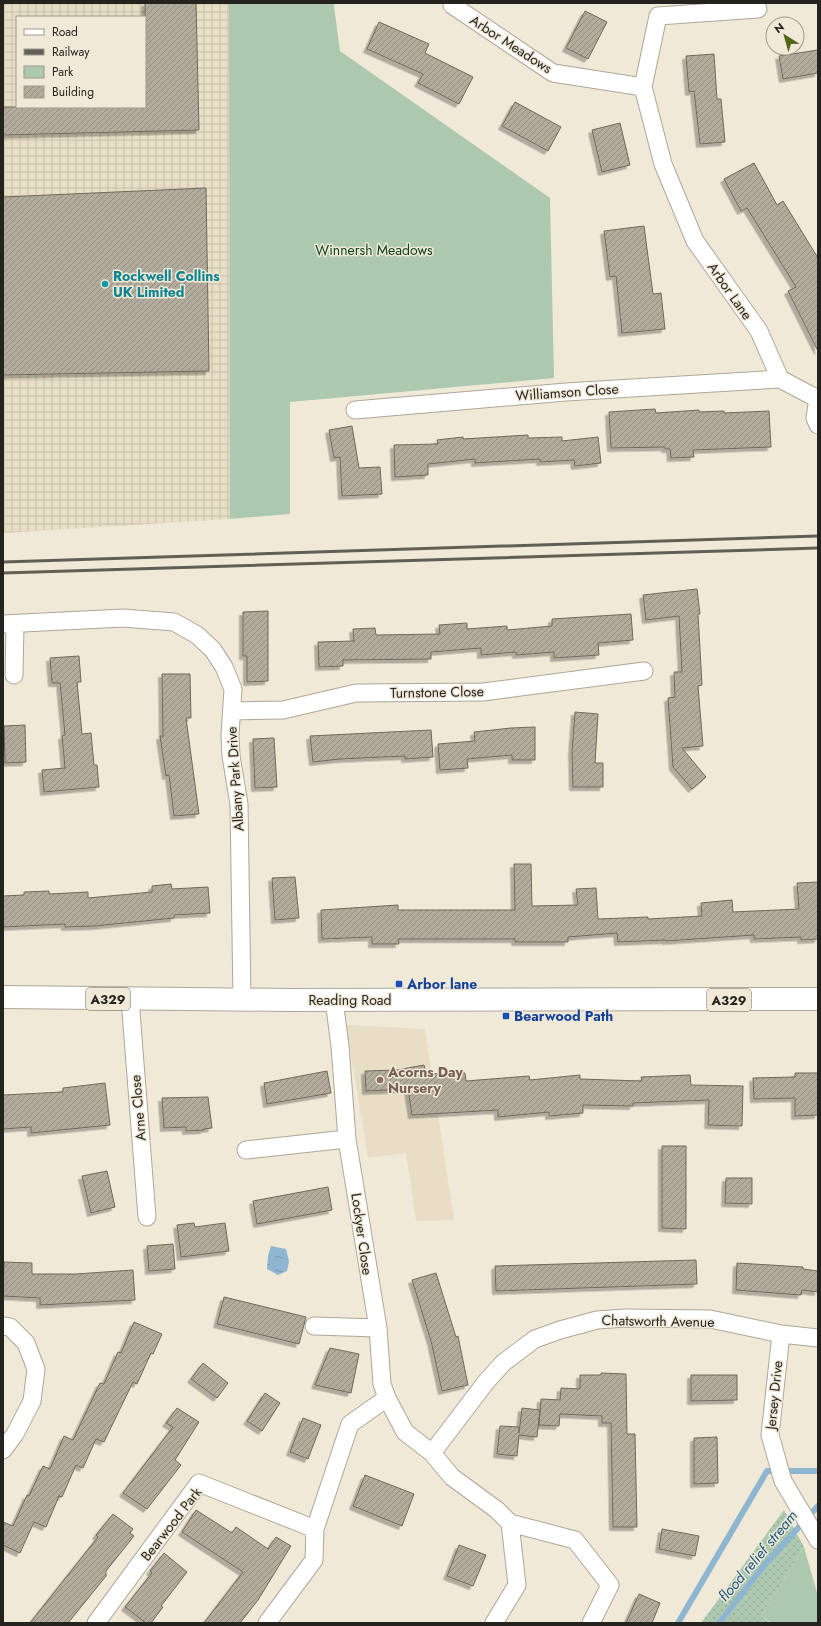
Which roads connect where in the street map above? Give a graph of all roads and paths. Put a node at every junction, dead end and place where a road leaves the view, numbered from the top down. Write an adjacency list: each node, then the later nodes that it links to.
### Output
1 (452, 5): 3 (street, Arbor Meadows)
2 (758, 9): 3 (street)
3 (643, 87): 4 (street, Arbor Lane)
4 (780, 379): 5 (street); 6 (street, Williamson Close)
5 (818, 398): 7 (street)
6 (355, 410)
7 (818, 425)
8 (9, 624): 10 (street, Albany Park Drive); 11 (street, Albany Park Drive)
9 (644, 671): 11 (street, Turnstone Close)
10 (14, 675)
11 (232, 711): 15 (street, Albany Park Drive)
12 (3, 997): 13 (main road, Reading Road / A329)
13 (130, 999): 15 (main road, Reading Road / A329); 19 (street, Arne Close)
14 (818, 999): 16 (main road, Reading Road / A329)
15 (242, 1000): 16 (main road, Reading Road / A329)
16 (334, 1000): 17 (street, Lockyer Close)
17 (347, 1139): 18 (street); 22 (street, Lockyer Close)
18 (246, 1150)
19 (147, 1217)
20 (3, 1326): 26 (street)
21 (314, 1326): 22 (street)
22 (378, 1328): 25 (street, Lockyer Close)
23 (781, 1334): 24 (street, Chatsworth Avenue); 27 (street, Chatsworth Avenue); 30 (street, Jersey Drive)
24 (818, 1338)
25 (387, 1398): 27 (street, Lockyer Close); 29 (street)
26 (3, 1450)
27 (432, 1453): 28 (street)
28 (510, 1523): 33 (street); 34 (street)
29 (315, 1529): 31 (street, Bearwood Park); 32 (street)
30 (816, 1536)
31 (96, 1623)
32 (267, 1623)
33 (494, 1623)
34 (591, 1623)

